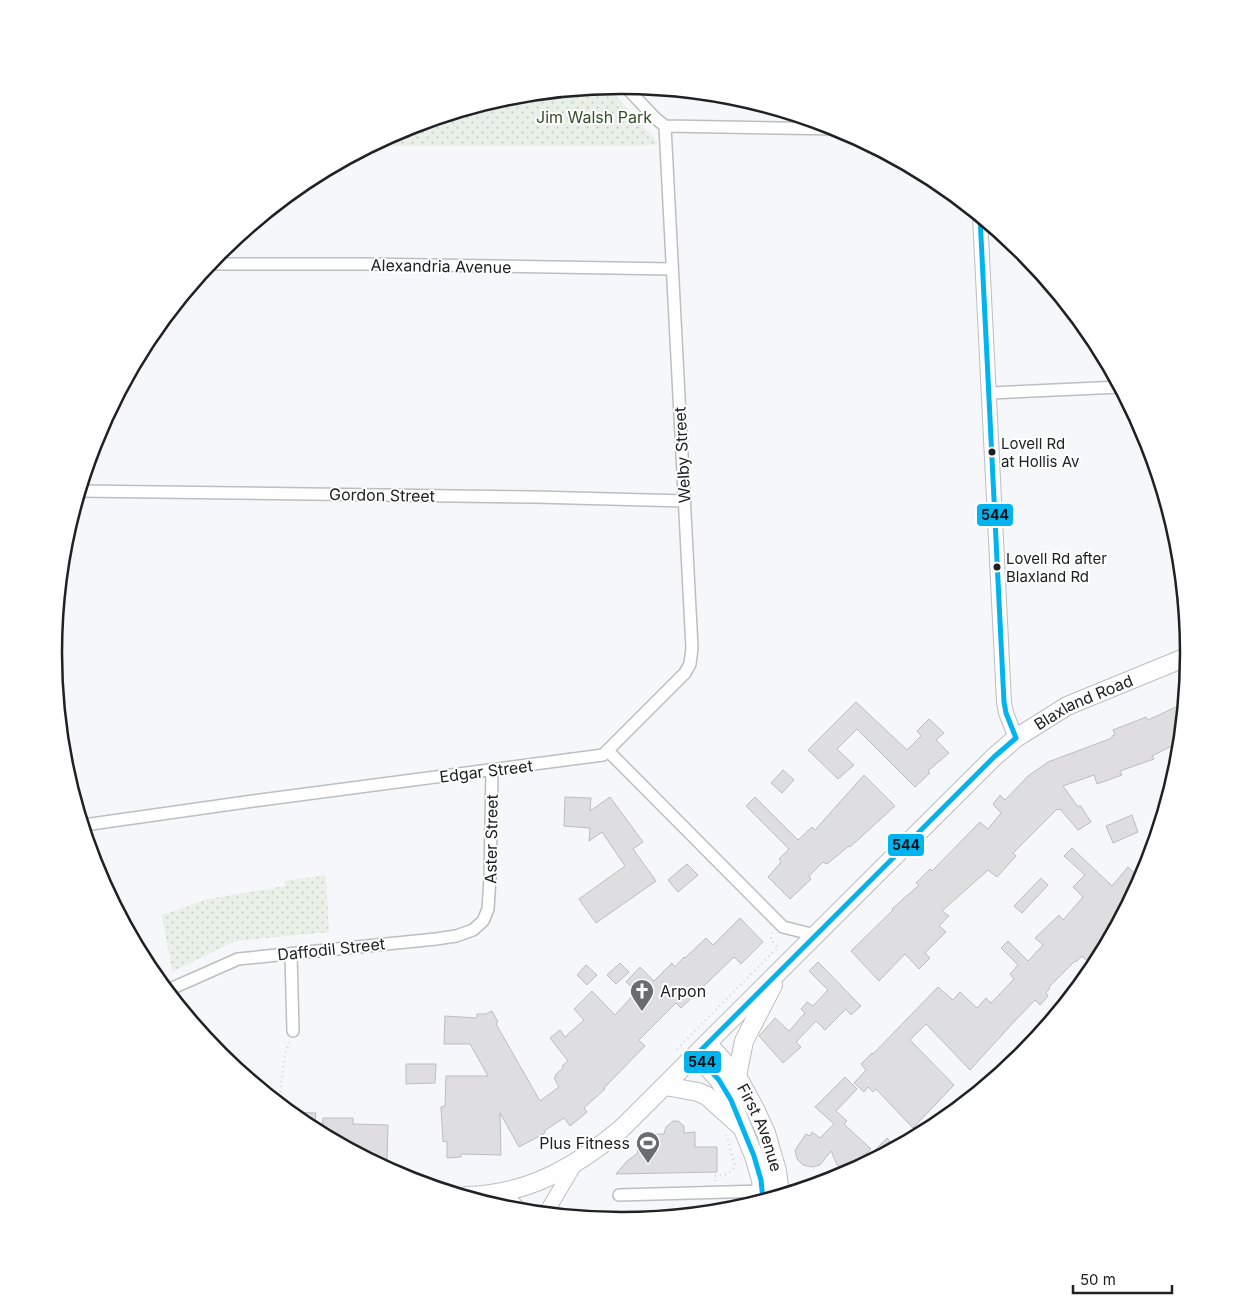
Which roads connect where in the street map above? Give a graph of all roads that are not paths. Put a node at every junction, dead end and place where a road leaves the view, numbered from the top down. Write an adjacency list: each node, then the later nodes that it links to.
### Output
1 (633, 94): 2 (street)
2 (664, 126): 3 (street); 6 (street, Welby Street)
3 (818, 129)
4 (980, 224): 8 (street)
5 (220, 264): 6 (street, Alexandria Avenue)
6 (672, 269): 10 (street, Welby Street)
7 (1114, 387): 8 (street)
8 (990, 393): 12 (street)
9 (87, 492): 10 (street, Gordon Street)
10 (685, 502): 13 (street, Welby Street)
11 (1180, 660): 12 (main road, Blaxland Road)
12 (1016, 738): 17 (main road, Blaxland Road)
13 (608, 751): 14 (street, Edgar Street); 17 (street)
14 (492, 770): 15 (street, Edgar Street); 16 (street, Aster Street)
15 (90, 825)
16 (488, 909): 18 (street, Daffodil Street)
17 (815, 935): 19 (main road, Blaxland Road)
18 (291, 954): 20 (street, Daffodil Street); 21 (street)
19 (782, 968): 22 (main road, Blaxland Road); 23 (main road)
20 (174, 987)
21 (293, 1031)
22 (702, 1050): 23 (main road, First Avenue); 24 (main road, Blaxland Road); 25 (main road, First Avenue)
23 (737, 1076): 27 (main road, First Avenue)
24 (665, 1086): 25 (main road); 26 (main road, Blaxland Road)
25 (734, 1131): 28 (main road, First Avenue)
26 (575, 1164): 29 (main road, Blaxland Road); 32 (street)
27 (781, 1188)
28 (763, 1193)
29 (484, 1194)
30 (619, 1195): 31 (street)
31 (756, 1195)
32 (550, 1207)

